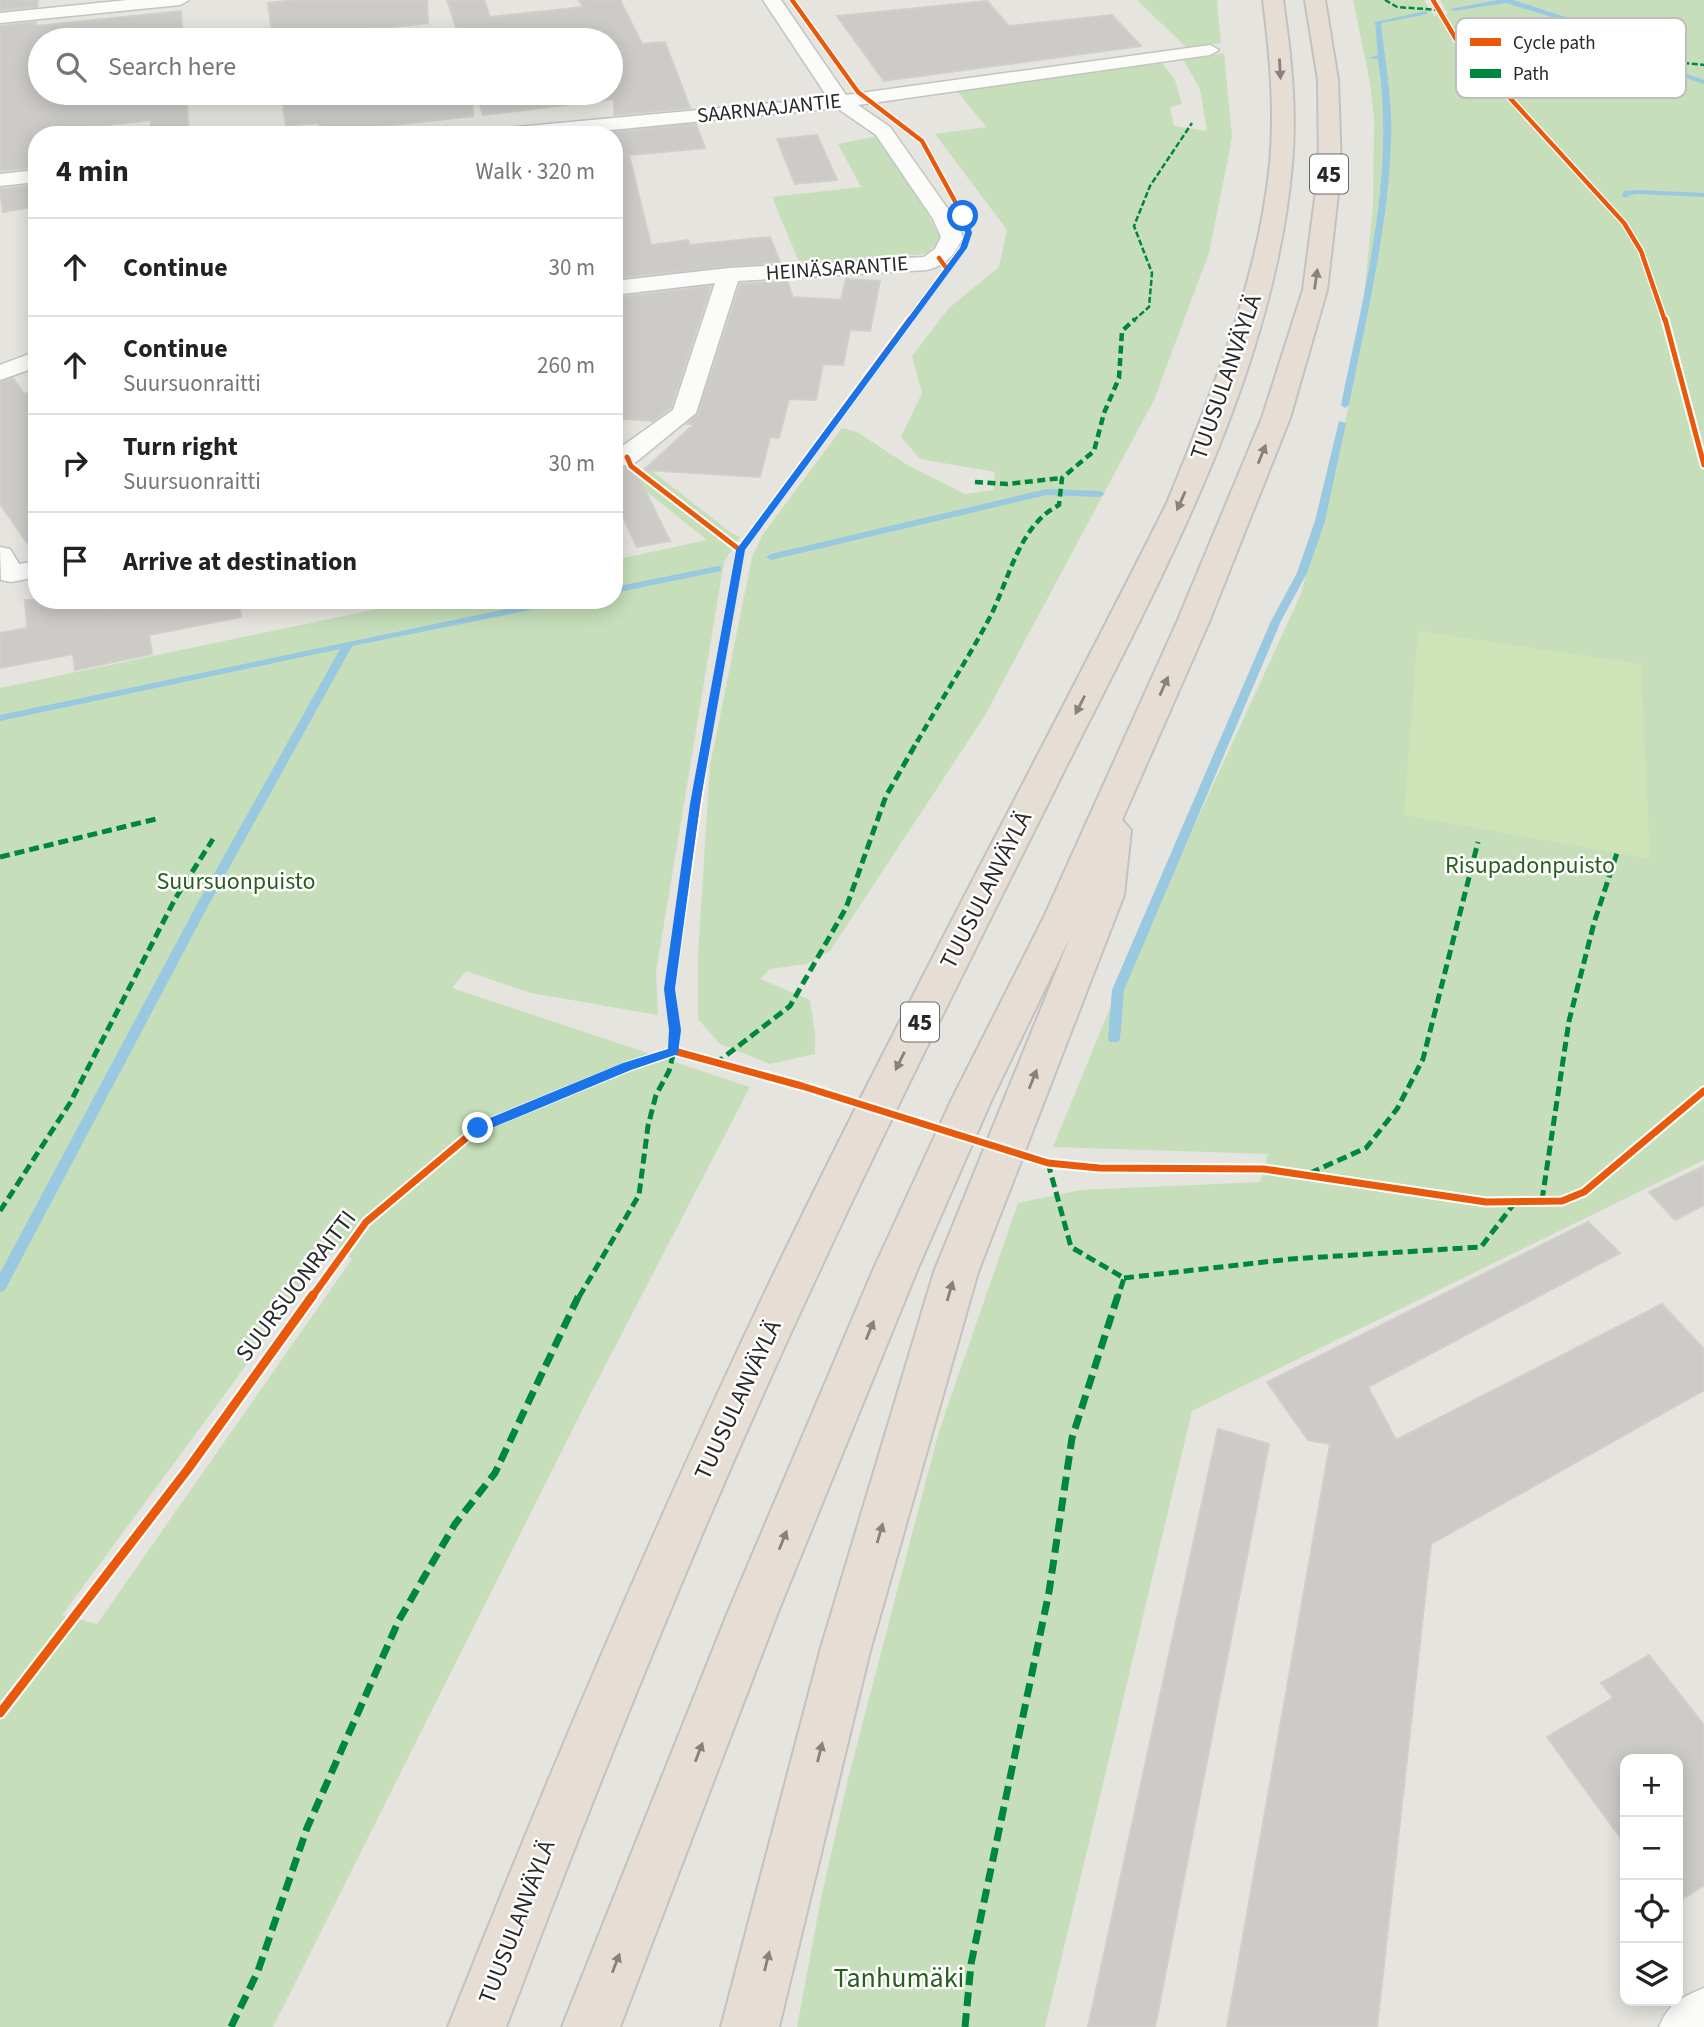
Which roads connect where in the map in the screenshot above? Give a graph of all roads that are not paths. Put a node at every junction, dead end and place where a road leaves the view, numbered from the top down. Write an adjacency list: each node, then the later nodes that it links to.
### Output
1 (180, 0): 5 (street)
2 (772, 0): 7 (street)
3 (1273, 0): 20 (highway, TUUSULANVÄYLÄ / 45, one-way to 20)
4 (1315, 0): 18 (highway, 45, one-way to 4)
5 (0, 18)
6 (1210, 50): 7 (street, SAARNAAJANTIE)
7 (840, 101): 8 (street, SAARNAAJANTIE); 11 (street, HEINÄSARANTIE)
8 (593, 126)
9 (28, 177): 10 (street)
10 (0, 180)
11 (729, 275): 12 (street, HEINÄSARANTIE); 15 (street)
12 (623, 287)
13 (28, 362): 14 (street)
14 (0, 373)
15 (623, 458)
16 (0, 555): 17 (street)
17 (28, 571)
18 (1117, 793): 21 (highway, 45, one-way to 18); 22 (highway, one-way to 18)
19 (1704, 2014): 23 (street)
20 (477, 2027)
21 (591, 2027)
22 (751, 2027)
23 (1685, 2027)

